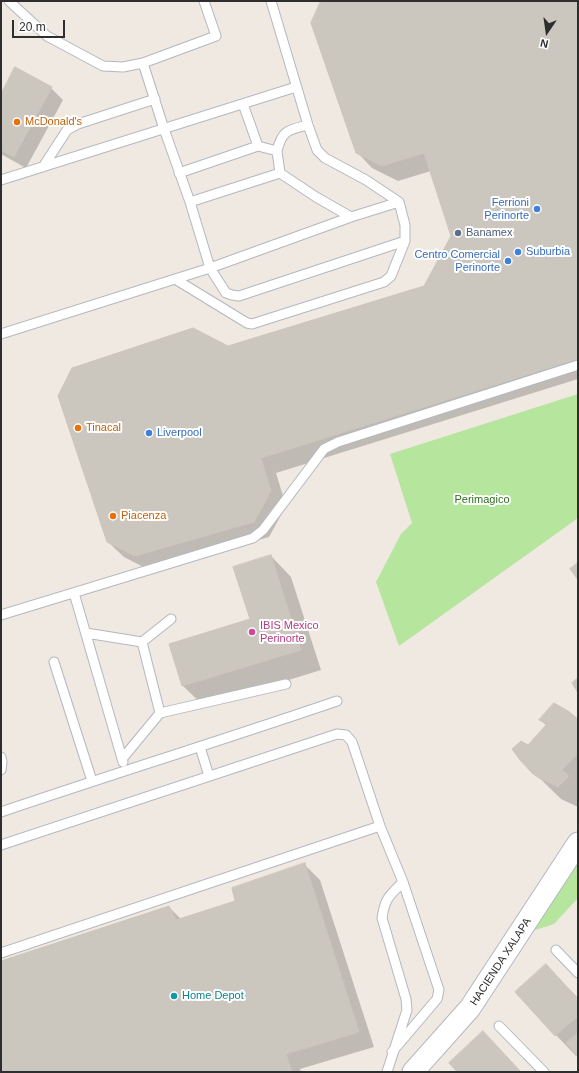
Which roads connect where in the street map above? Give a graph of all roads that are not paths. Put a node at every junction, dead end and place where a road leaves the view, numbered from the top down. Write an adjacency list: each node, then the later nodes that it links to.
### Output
1 (9, 1): 4 (lane)
2 (204, 1): 4 (lane)
3 (270, 1): 5 (lane)
4 (144, 63): 6 (lane)
5 (296, 87): 7 (lane); 8 (lane)
6 (155, 99): 9 (lane); 12 (lane)
7 (243, 104): 9 (lane); 10 (lane)
8 (308, 124): 11 (lane); 17 (lane)
9 (164, 129): 12 (lane); 13 (lane)
10 (258, 146): 11 (lane); 13 (lane)
11 (277, 151): 14 (lane)
12 (43, 166): 15 (lane)
13 (179, 173): 16 (lane)
14 (280, 173): 16 (lane); 18 (lane)
15 (1, 180)
16 (190, 202): 20 (lane)
17 (399, 202): 18 (lane); 19 (lane)
18 (351, 217): 20 (lane)
19 (405, 241): 20 (lane); 21 (lane)
20 (210, 268): 21 (lane)
21 (175, 279): 22 (lane)
22 (1, 334)
23 (578, 365): 24 (lane)
24 (74, 593): 25 (lane); 27 (lane)
25 (1, 615)
26 (171, 619): 28 (lane)
27 (86, 633): 28 (lane); 35 (lane)
28 (142, 642): 32 (lane)
29 (54, 662): 39 (lane)
30 (286, 684): 32 (lane)
31 (337, 701): 33 (lane)
32 (160, 713): 35 (lane)
33 (200, 747): 37 (lane); 38 (lane)
34 (1, 757): 36 (lane)
35 (122, 759): 37 (lane)
36 (1, 770)
37 (124, 770): 39 (lane)
38 (209, 776): 41 (lane); 43 (lane)
39 (92, 781): 40 (lane)
40 (1, 812)
41 (380, 826): 44 (lane); 46 (lane)
42 (578, 843): 51 (street, HACIENDA XALAPA)
43 (1, 845)
44 (403, 882): 49 (lane); 49 (lane)
45 (556, 950): 47 (lane)
46 (1, 953)
47 (578, 973)
48 (499, 1026): 52 (lane)
49 (392, 1052): 50 (lane)
50 (387, 1072)
51 (413, 1072)
52 (544, 1072)

